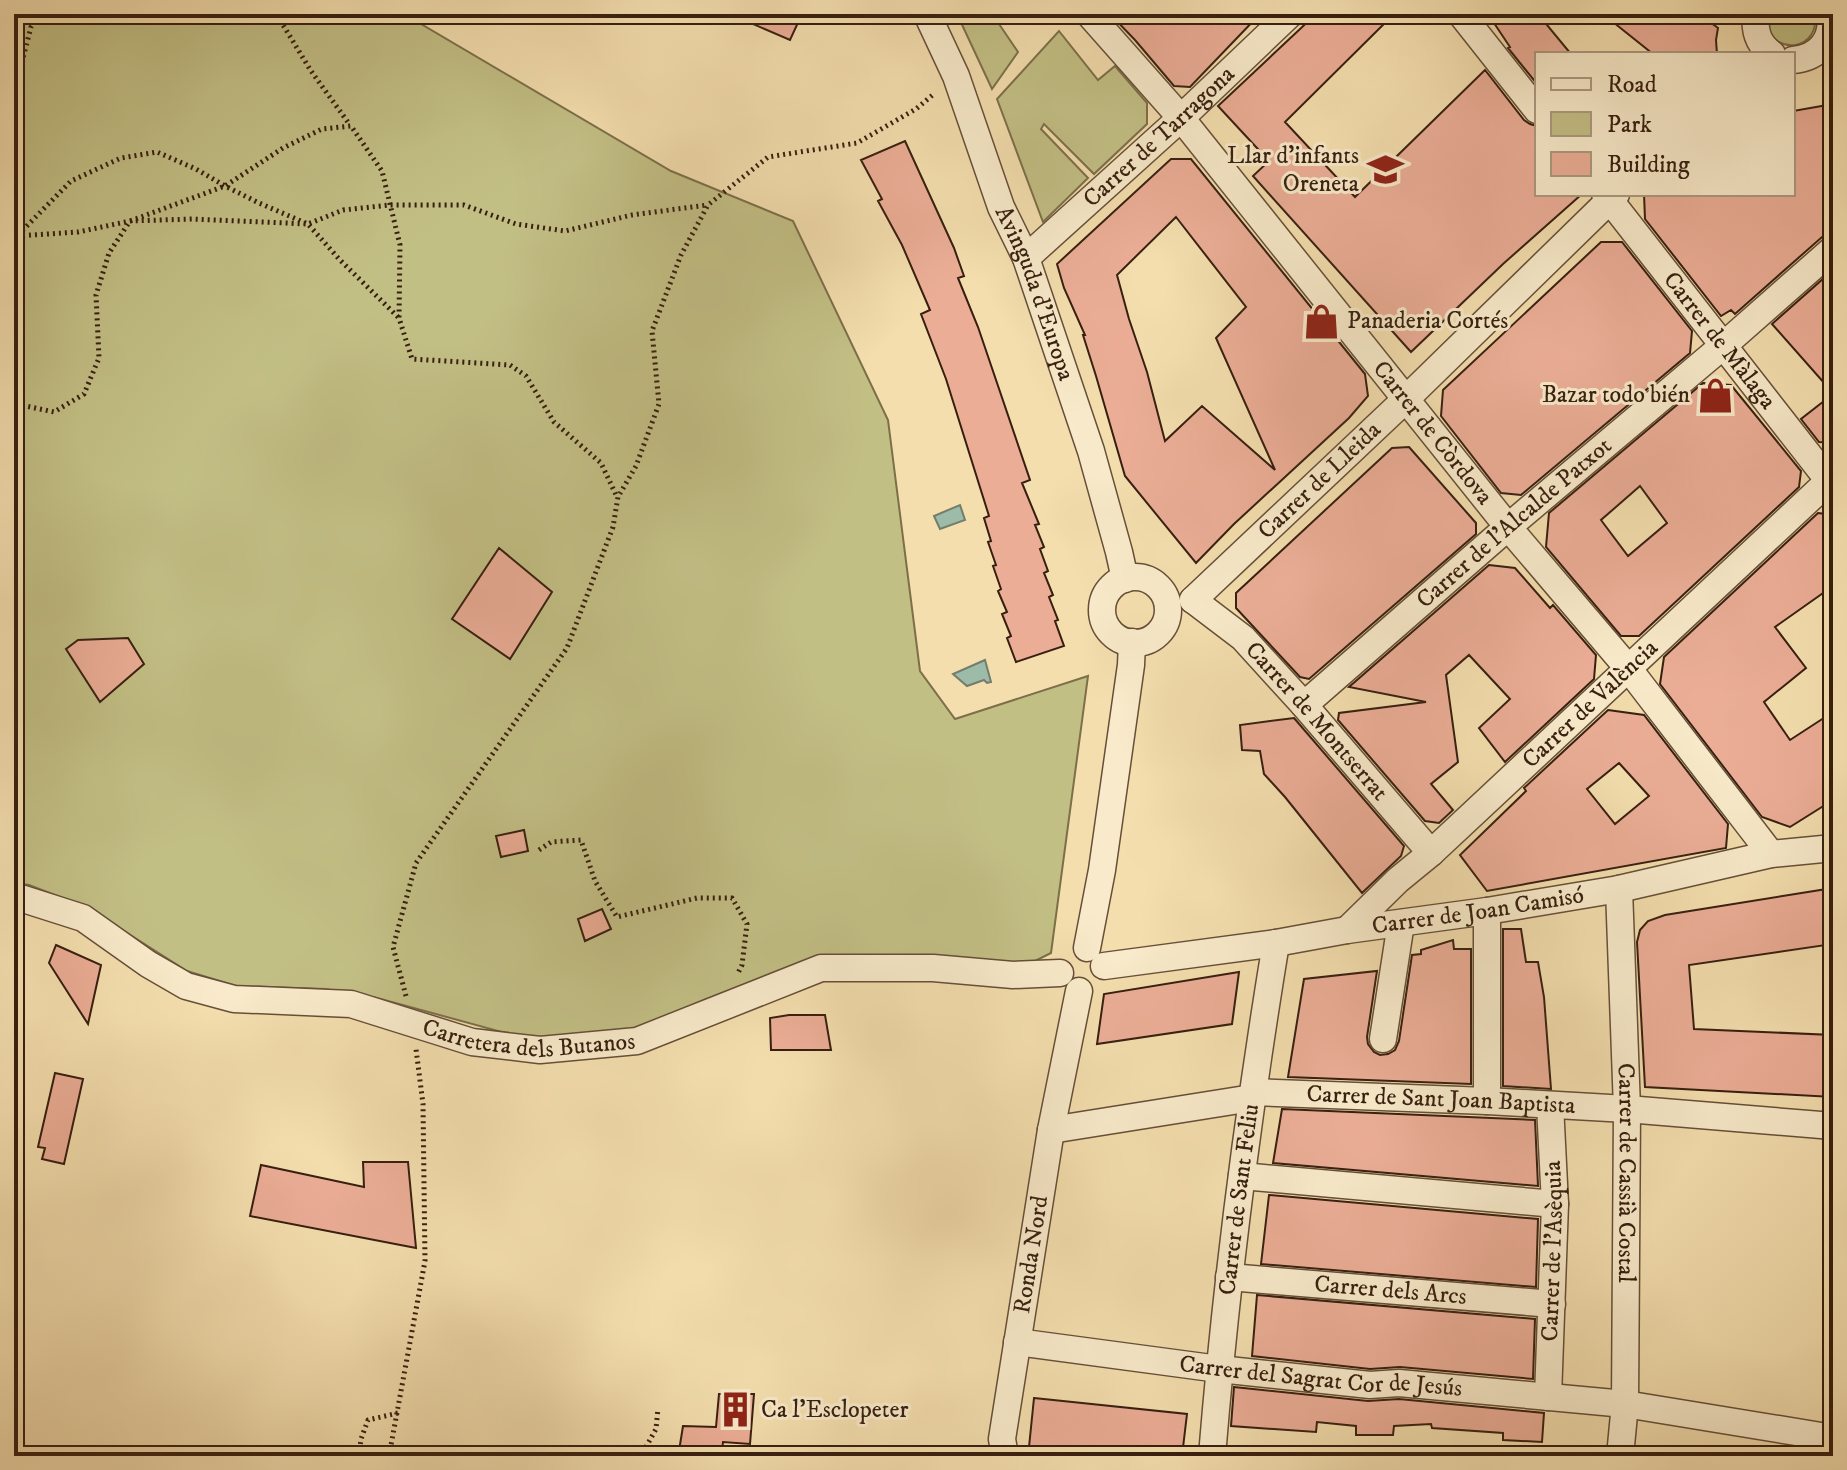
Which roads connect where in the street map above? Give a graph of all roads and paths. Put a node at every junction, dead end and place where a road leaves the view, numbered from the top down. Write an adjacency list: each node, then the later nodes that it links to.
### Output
1 (40, 14): 12 (path)
2 (270, 14): 16 (path)
3 (927, 14): 13 (street, Avinguda d'Europa)
4 (1089, 14): 15 (street, Carrer de Còrdova)
5 (1290, 14): 15 (street, Carrer de Tarragona)
6 (1461, 14): 14 (street)
7 (1756, 14): 9 (street)
8 (1830, 14): 11 (street)
9 (1772, 52)
10 (1795, 57): 11 (street)
11 (1826, 58)
12 (14, 64)
13 (956, 76): 20 (path); 25 (street, Avinguda d'Europa)
14 (1535, 107)
15 (1181, 118): 25 (street, Carrer de Tarragona); 29 (street, Carrer de Còrdova)
16 (351, 126): 17 (path); 19 (path)
17 (225, 186): 21 (path); 22 (path); 23 (path)
18 (1610, 196): 27 (street, Carrer de Màlaga); 29 (street, Carrer de Lleida)
19 (390, 205): 20 (path); 22 (path); 26 (path)
20 (708, 205): 31 (path)
21 (130, 221): 22 (path); 23 (path); 28 (path)
22 (308, 224): 26 (path)
23 (16, 237)
24 (1833, 249): 27 (street, Carrer de l'Alcalde Patxot)
25 (1026, 258): 33 (street, Avinguda d'Europa)
26 (399, 318): 31 (path)
27 (1724, 345): 30 (street, Carrer de Màlaga); 32 (street, Carrer de l'Alcalde Patxot)
28 (14, 397)
29 (1406, 399): 32 (street, Carrer de Còrdova); 34 (street, Carrer de Lleida)
30 (1832, 481): 37 (street, Carrer de València)
31 (618, 497): 53 (path)
32 (1508, 527): 37 (street, Carrer de Còrdova); 38 (street, Carrer de l'Alcalde Patxot)
33 (1125, 579): 35 (street); 36 (street)
34 (1193, 600): 35 (street); 38 (street, Carrer de Montserrat)
35 (1167, 603): 36 (street)
36 (1132, 642): 49 (street)
37 (1628, 668): 41 (street, Carrer de València); 42 (street, Carrer de Còrdova)
38 (1304, 705): 41 (street, Carrer de Montserrat)
39 (1830, 841): 42 (street, Carrer de Joan Camisó)
40 (539, 850): 52 (path)
41 (1431, 853): 47 (street, Carrer de València)
42 (1771, 854): 43 (street, Carrer de Joan Camisó)
43 (1619, 889): 45 (street, Carrer de Joan Camisó); 58 (street, Carrer de Cassià Costal)
44 (14, 896): 53 (street, Carretera dels Butanos)
45 (1487, 911): 46 (street, Carrer de Joan Camisó); 56 (street)
46 (1401, 923): 47 (street, Carrer de Joan Camisó); 54 (street)
47 (1347, 930): 48 (street, Carrer de Joan Camisó)
48 (1276, 943): 49 (street, Carrer de Joan Camisó); 55 (street, Carrer de Sant Feliu)
49 (1096, 957): 50 (street); 51 (street)
50 (1060, 973): 51 (street); 52 (street, Carretera dels Butanos)
51 (1079, 991): 60 (street, Ronda Nord)
52 (719, 1010): 53 (street, Carretera dels Butanos)
53 (413, 1023): 70 (path)
54 (1383, 1039)
55 (1253, 1095): 56 (street, Carrer de Sant Joan Baptista); 60 (street, Carrer de Sant Joan Baptista); 61 (street, Carrer de Sant Feliu)
56 (1487, 1101): 57 (street, Carrer de Sant Joan Baptista)
57 (1550, 1105): 58 (street, Carrer de Sant Joan Baptista); 62 (street, Carrer de l'Asèquia)
58 (1627, 1109): 59 (street, Carrer de Sant Joan Baptista); 68 (street, Carrer de Cassià Costal)
59 (1833, 1126)
60 (1051, 1130): 65 (street, Ronda Nord)
61 (1242, 1176): 62 (street); 63 (street, Carrer de Sant Feliu)
62 (1555, 1204): 64 (street, Carrer de l'Asèquia)
63 (1229, 1277): 64 (street, Carrer dels Arcs); 66 (street, Carrer de Sant Feliu)
64 (1552, 1304): 67 (street, Carrer de l'Asèquia)
65 (1017, 1342): 66 (street, Carrer del Sagrat Cor de Jesús); 77 (street, Ronda Nord)
66 (1219, 1369): 67 (street, Carrer del Sagrat Cor de Jesús); 78 (street, Carrer de Sant Feliu)
67 (1548, 1397): 68 (street, Carrer del Sagrat Cor de Jesús)
68 (1625, 1404): 71 (street, Carrer del Sagrat Cor de Jesús); 79 (street, Carrer de Cassià Costal)
69 (658, 1408): 76 (path)
70 (398, 1413): 74 (path); 75 (path)
71 (1833, 1438)
72 (79, 1456): 73 (path)
73 (132, 1456)
74 (359, 1456)
75 (389, 1456)
76 (639, 1456)
77 (1005, 1456)
78 (1212, 1456)
79 (1620, 1456)

